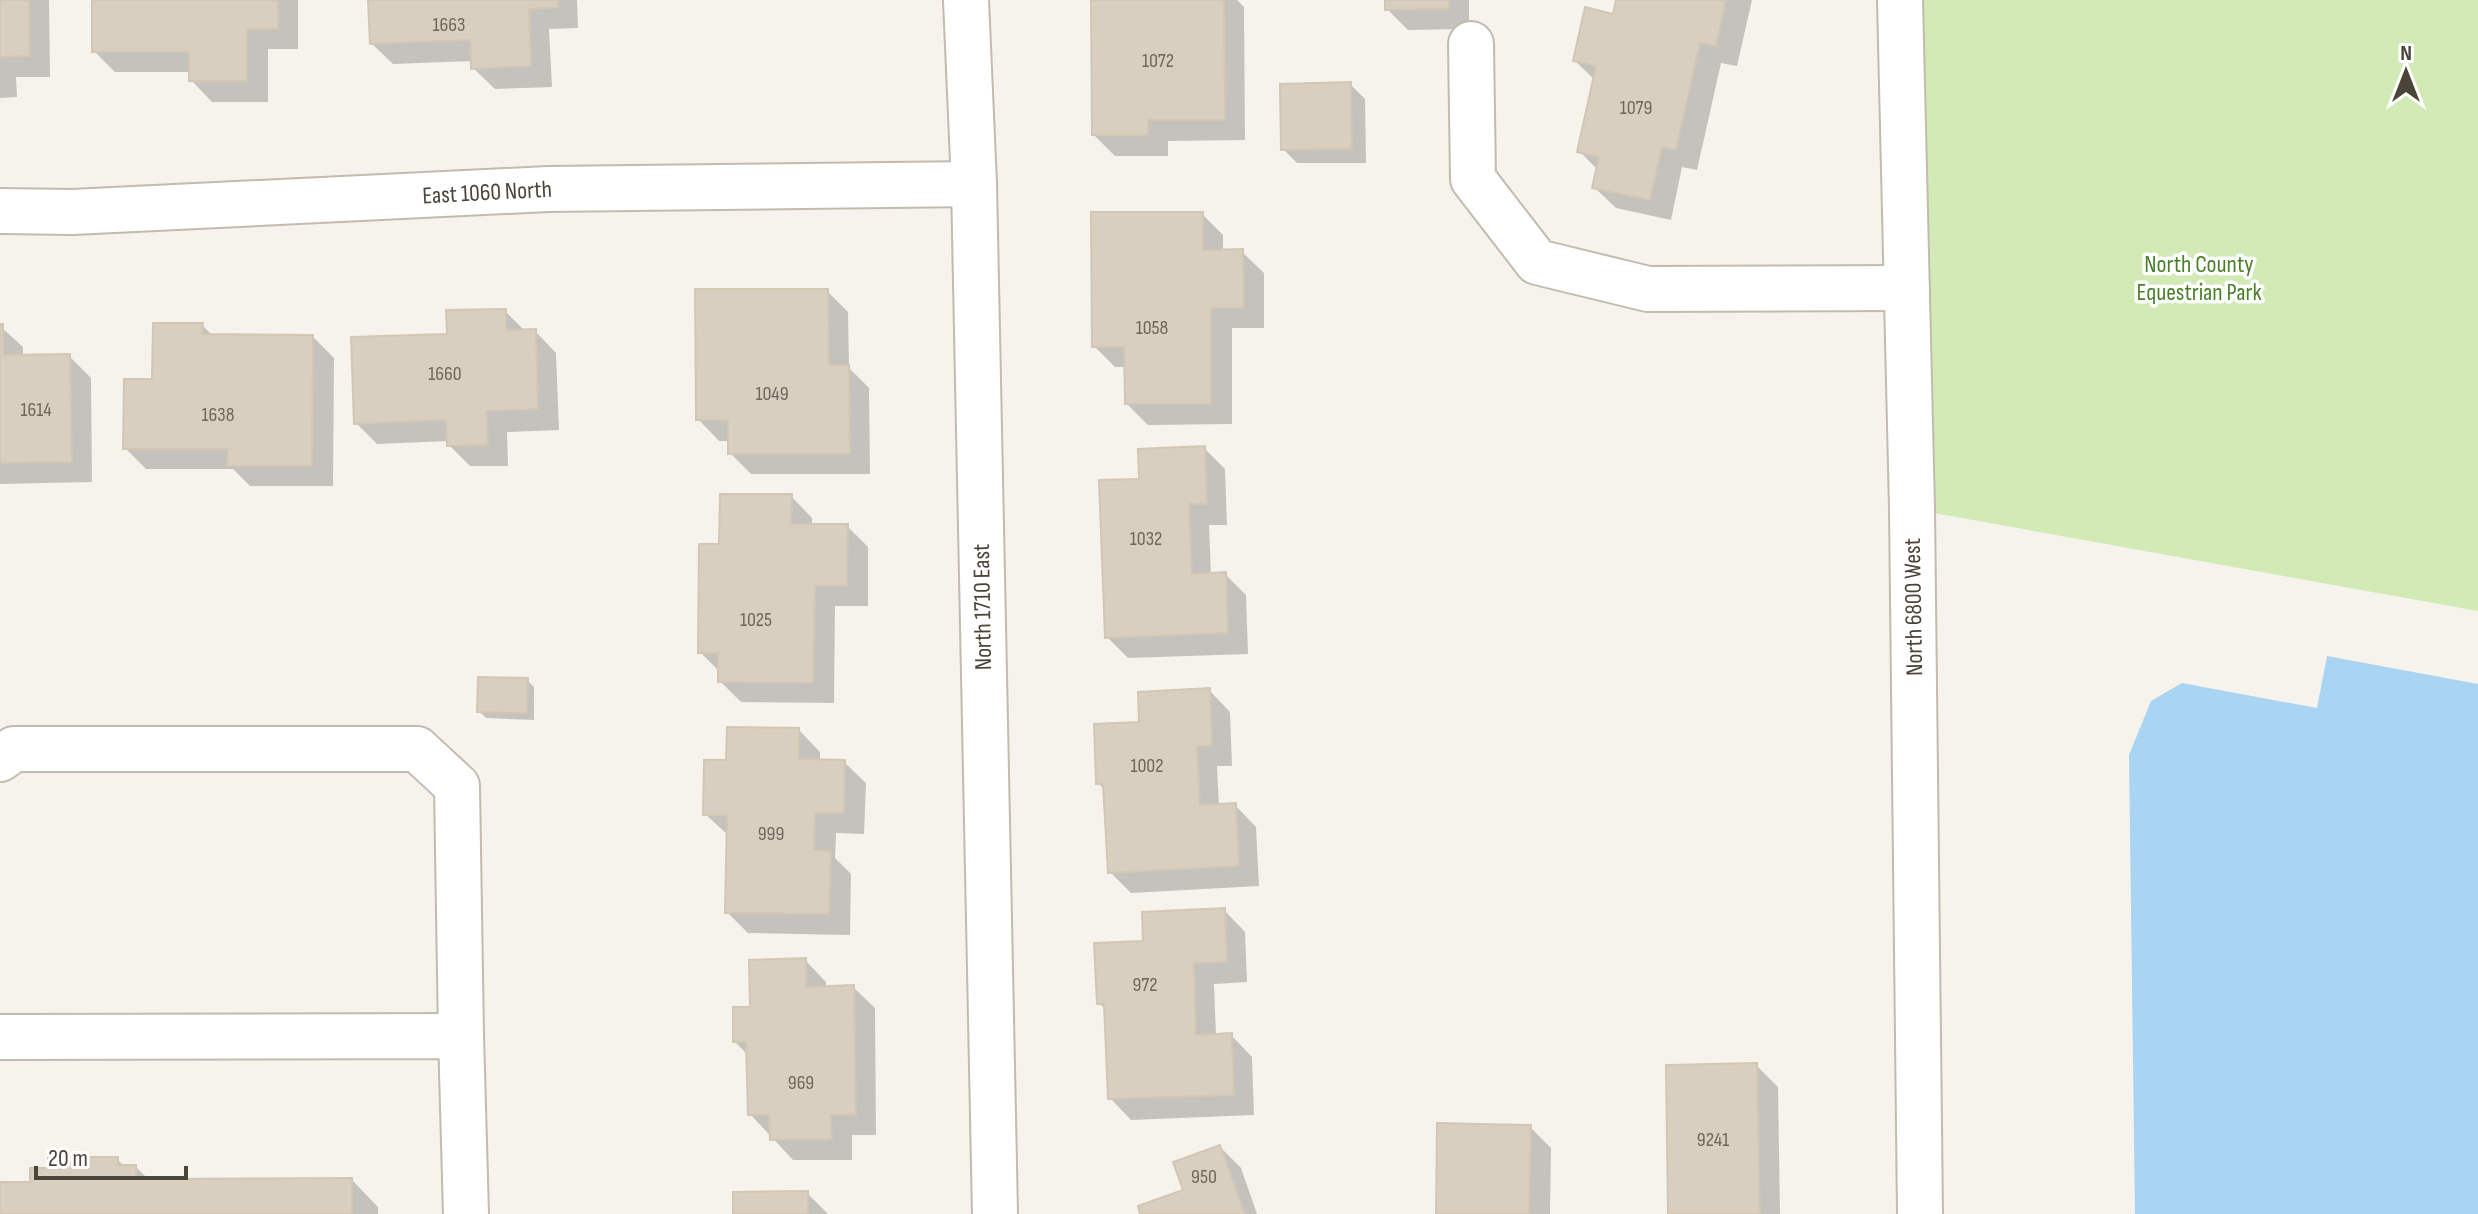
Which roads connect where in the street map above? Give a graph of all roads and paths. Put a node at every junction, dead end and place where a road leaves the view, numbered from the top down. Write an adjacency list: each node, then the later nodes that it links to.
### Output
1 (966, 0): 4 (street, North 1710 East)
2 (1900, 0): 6 (street, North 6800 West)
3 (1471, 44): 6 (street)
4 (974, 184): 5 (street, East 1060 North); 11 (street, North 1710 East)
5 (0, 211)
6 (1907, 288): 12 (street, North 6800 West)
7 (0, 759): 8 (street)
8 (461, 1036): 9 (street); 10 (street)
9 (0, 1037)
10 (466, 1214)
11 (995, 1214)
12 (1920, 1214)

